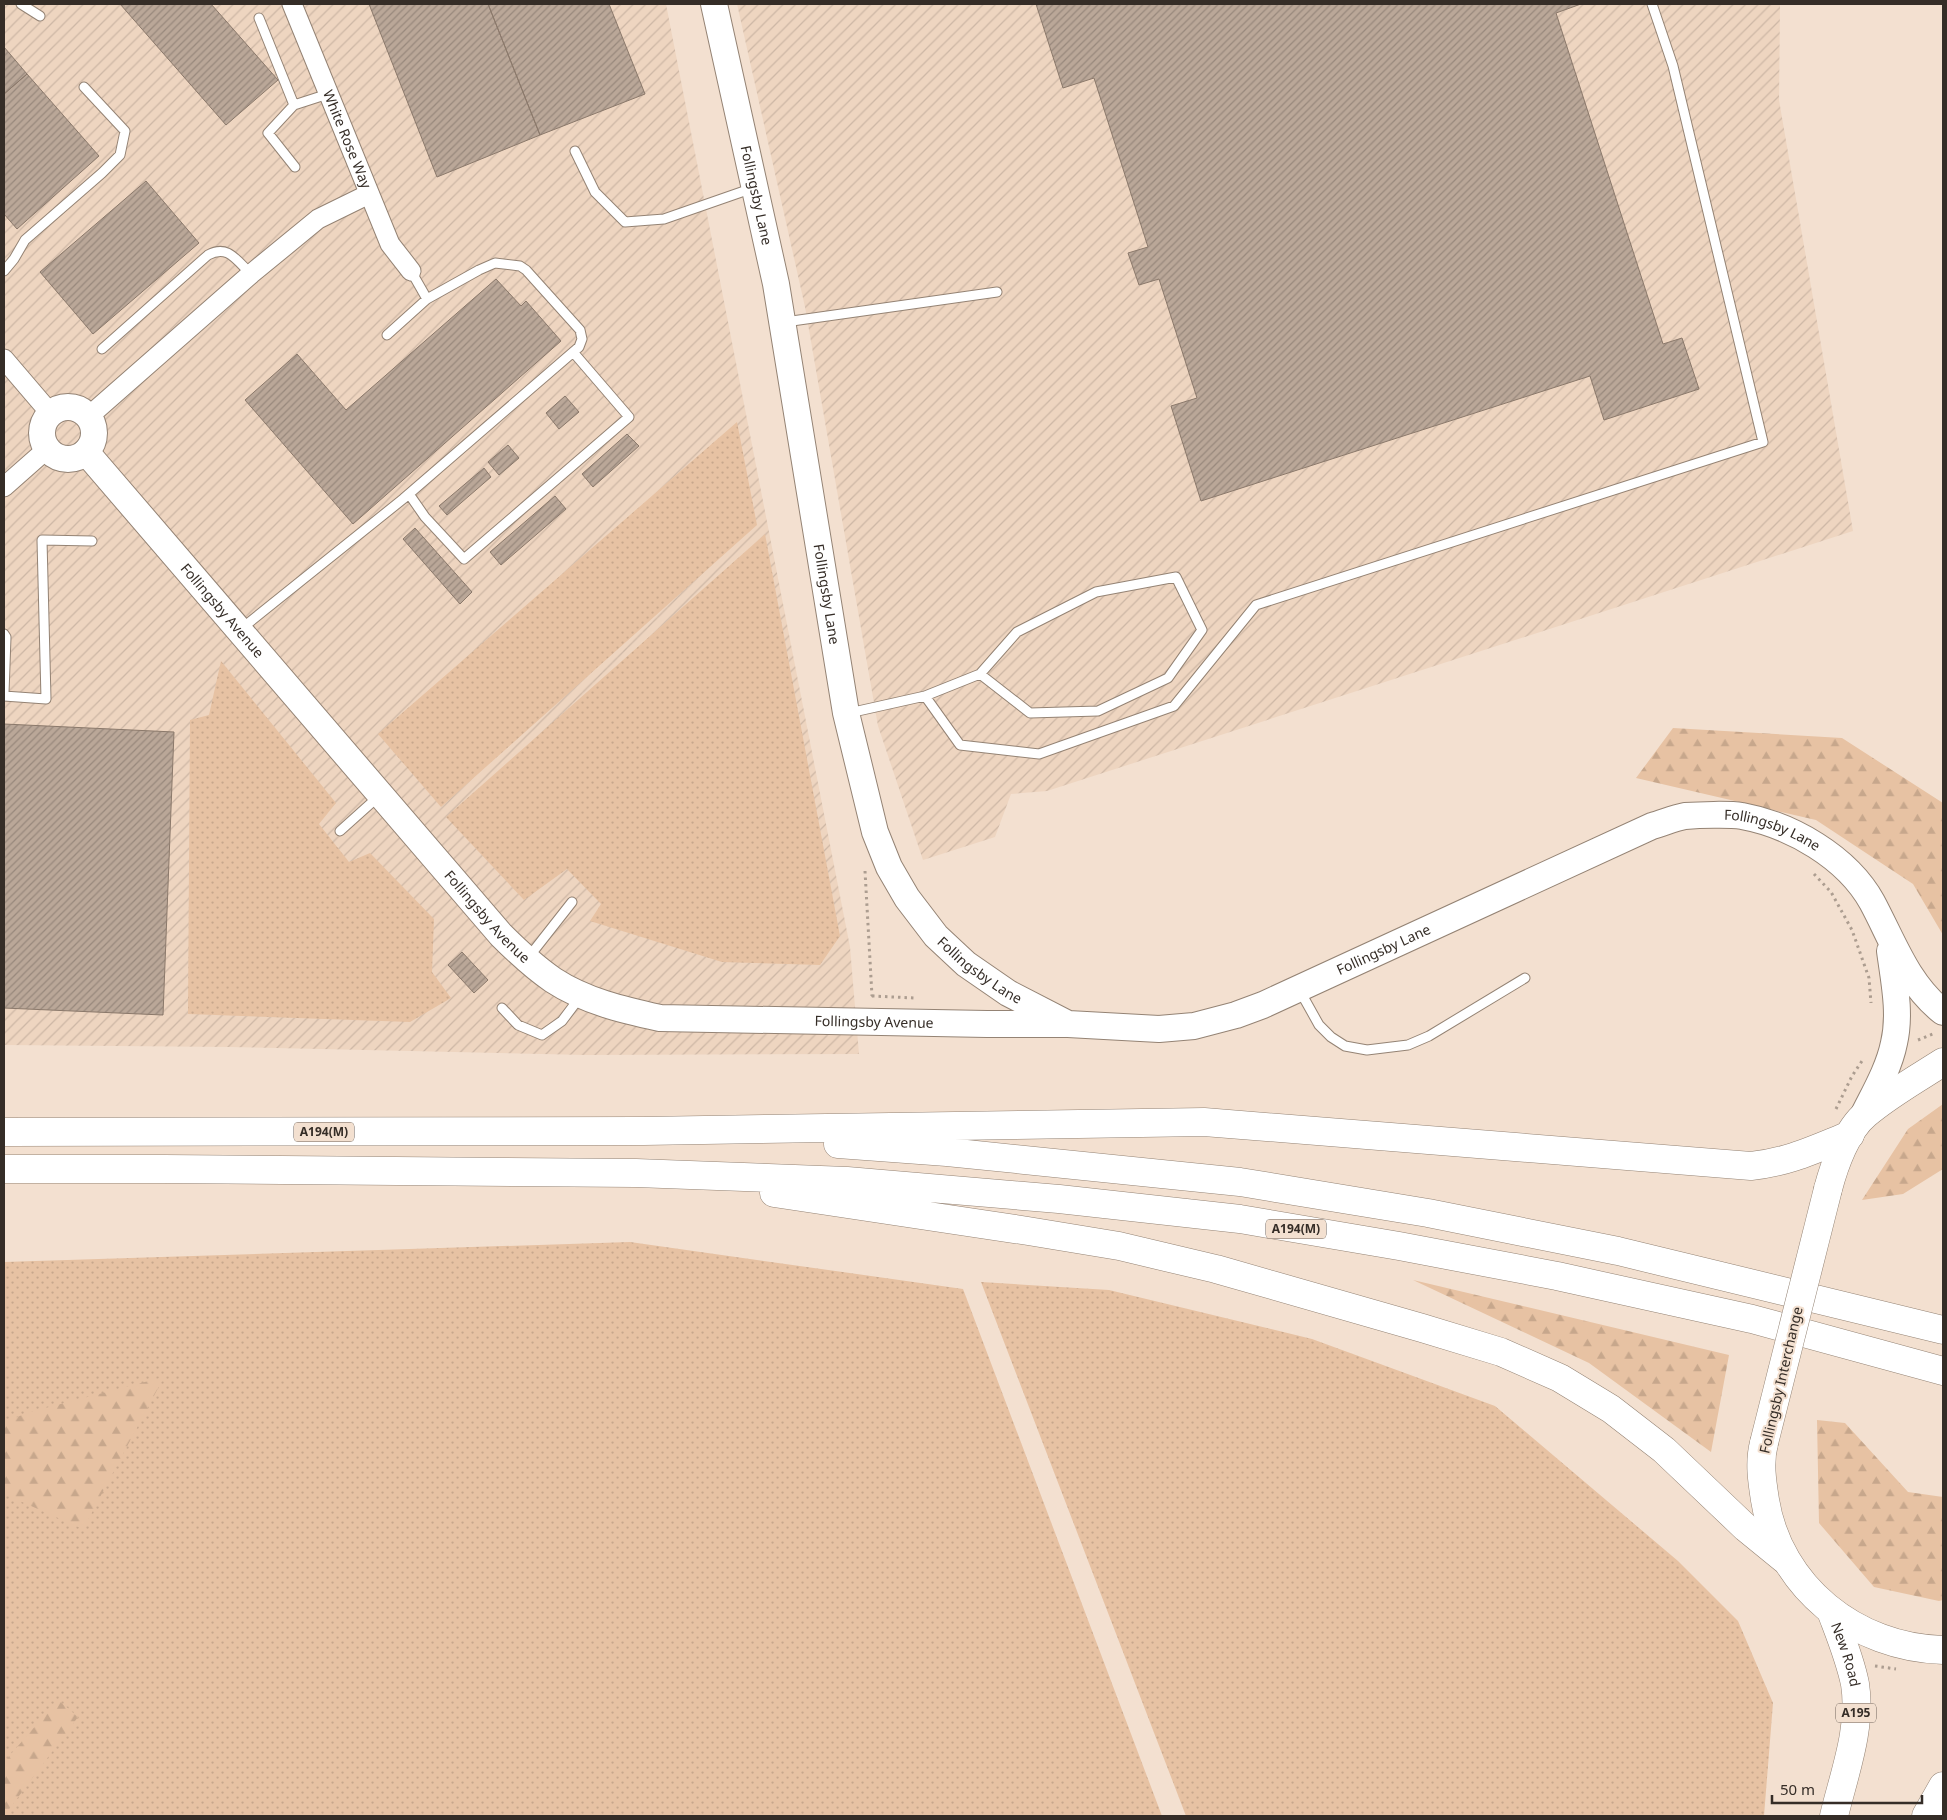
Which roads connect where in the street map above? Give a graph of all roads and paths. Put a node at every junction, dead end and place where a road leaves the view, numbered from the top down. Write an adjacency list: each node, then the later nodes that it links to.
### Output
1 (21, 4): 5 (lane)
2 (292, 4): 8 (street, White Rose Way)
3 (714, 4): 12 (street, Follingsby Lane)
4 (1652, 4): 35 (lane)
5 (40, 16)
6 (259, 18): 9 (lane)
7 (84, 87): 14 (lane)
8 (328, 94): 9 (lane); 13 (street, White Rose Way)
9 (294, 105): 11 (lane)
10 (575, 151): 12 (lane)
11 (295, 167)
12 (755, 187): 19 (street, Follingsby Lane)
13 (368, 194): 15 (street, White Rose Way); 16 (street)
14 (4, 271)
15 (411, 271): 18 (lane)
16 (250, 274): 21 (lane); 25 (street)
17 (997, 292): 19 (lane)
18 (427, 298): 20 (lane); 22 (lane)
19 (782, 322): 36 (street, Follingsby Lane)
20 (387, 335)
21 (102, 349)
22 (573, 352): 29 (lane); 29 (lane)
23 (4, 359): 24 (street)
24 (51, 414): 25 (street); 26 (street)
25 (88, 417): 27 (street)
26 (47, 449): 27 (street); 28 (street)
27 (86, 452): 31 (street, Follingsby Avenue)
28 (4, 488)
29 (409, 494): 31 (lane)
30 (92, 541): 34 (lane)
31 (238, 631): 37 (street, Follingsby Avenue)
32 (4, 634): 34 (lane)
33 (980, 674): 33 (lane); 35 (lane)
34 (4, 695)
35 (925, 696): 36 (lane)
36 (846, 713): 51 (street, Follingsby Lane)
37 (380, 795): 38 (lane); 43 (street, Follingsby Avenue)
38 (340, 831)
39 (864, 866): 47 (path)
40 (1808, 868): 48 (path)
41 (572, 902): 43 (lane)
42 (1889, 938): 45 (street, Follingsby Lane); 50 (street, Follingsby Lane); 54 (street, Follingsby Lane)
43 (527, 960): 46 (street, Follingsby Avenue)
44 (1525, 978): 45 (lane)
45 (1299, 989): 51 (street, Follingsby Lane)
46 (582, 995): 49 (lane); 51 (street, Follingsby Avenue)
47 (872, 996)
48 (1872, 1005)
49 (502, 1008)
50 (1943, 1012)
51 (1068, 1024)
52 (1866, 1055): 57 (path)
53 (1943, 1062): 54 (main road, Follingsby Interchange)
54 (1857, 1125): 57 (main road, A194(M)); 62 (main road, Follingsby Interchange, bridge)
55 (644, 1131): 56 (main road, A194(M)); 57 (main road, A194(M)); 60 (main road, A194(M))
56 (4, 1132)
57 (1825, 1145)
58 (4, 1169): 59 (main road, A194(M))
59 (636, 1173): 61 (main road, A194(M)); 62 (main road, A194(M))
60 (1943, 1330)
61 (1943, 1371)
62 (1784, 1559): 63 (main road, Follingsby Interchange)
63 (1831, 1611): 64 (main road, Follingsby Interchange); 66 (main road, New Road / A195)
64 (1943, 1650)
65 (1943, 1786): 67 (main road)
66 (1834, 1816)
67 (1926, 1816)

